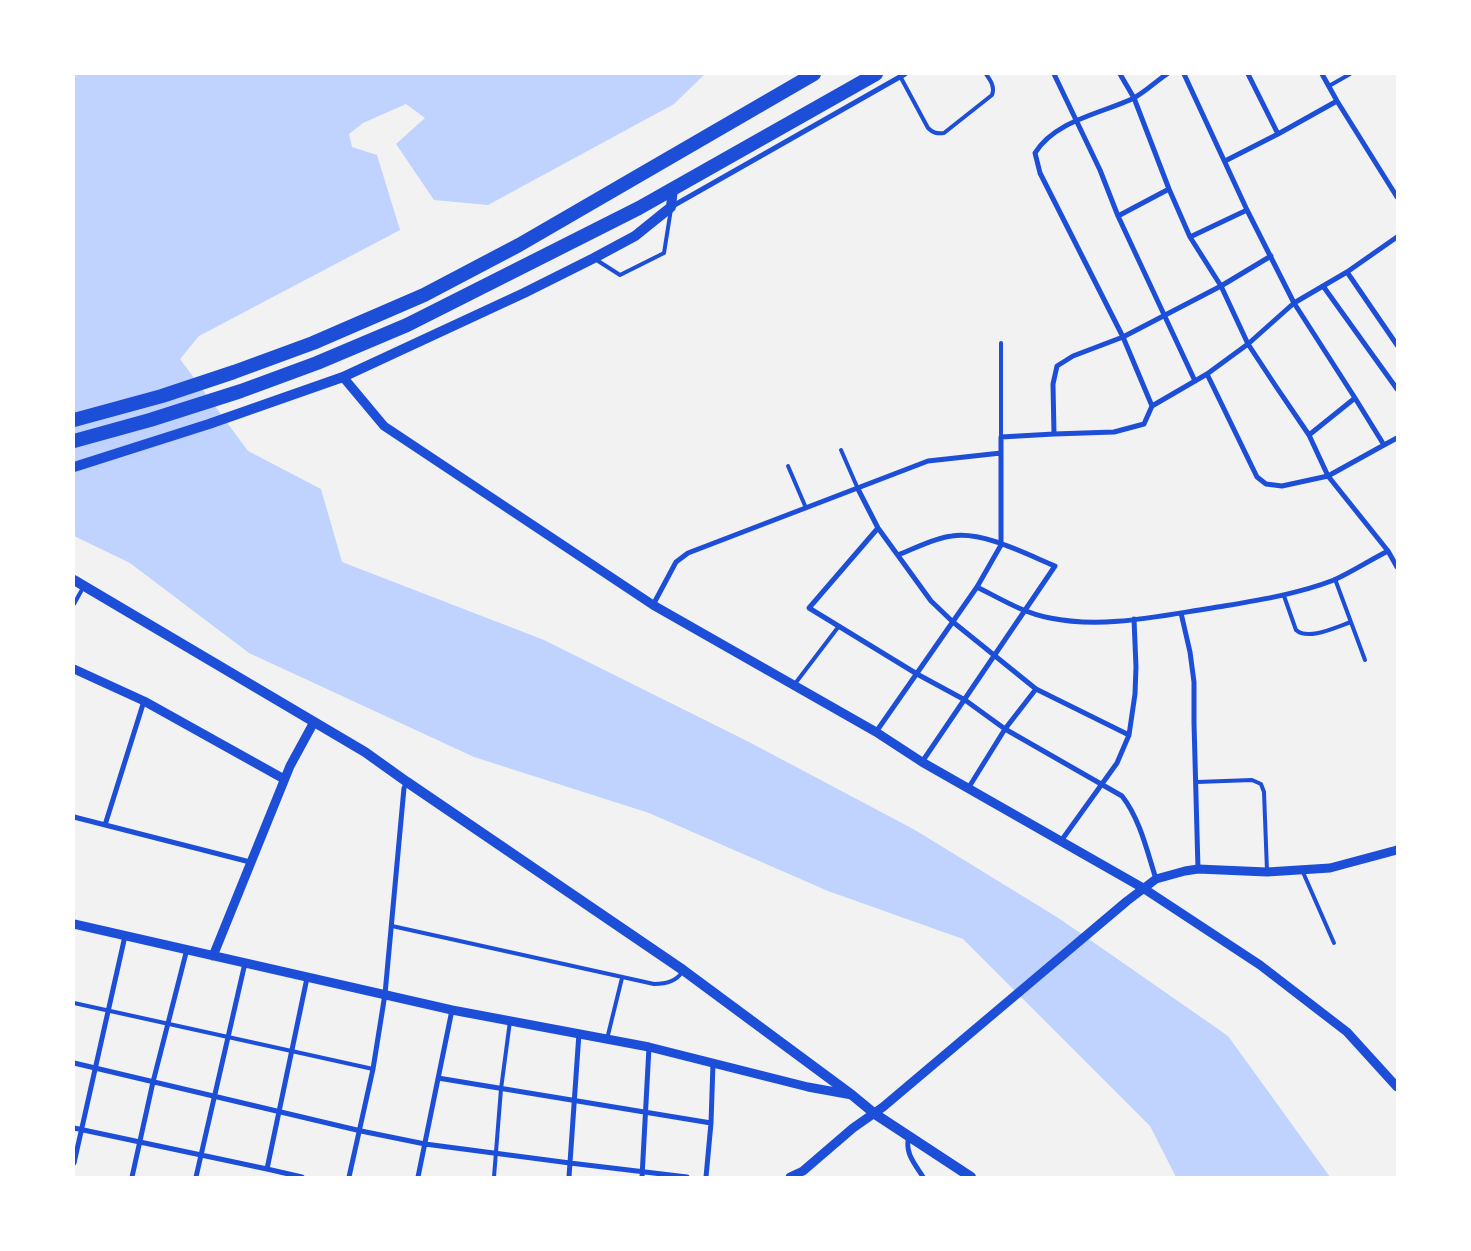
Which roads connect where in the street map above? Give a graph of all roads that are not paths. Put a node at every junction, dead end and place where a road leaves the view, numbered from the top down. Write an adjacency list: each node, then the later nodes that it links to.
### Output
1 (814, 74): 43 (highway)
2 (876, 74): 18 (highway)
3 (986, 74): 11 (lane)
4 (1054, 74): 15 (street)
5 (1120, 74): 13 (street)
6 (1167, 74): 13 (street)
7 (1184, 74): 17 (street)
8 (1248, 74): 16 (street)
9 (1322, 74): 12 (street)
10 (1350, 74): 12 (lane)
11 (902, 75): 21 (street)
12 (1328, 86): 14 (street)
13 (1134, 98): 15 (street); 19 (street)
14 (1337, 101): 16 (street); 20 (street)
15 (1076, 120): 23 (street); 33 (street)
16 (1278, 134): 17 (street)
17 (1225, 161): 22 (street)
18 (673, 188): 21 (main road); 48 (highway)
19 (1169, 189): 23 (street); 25 (street)
20 (1397, 197)
21 (671, 208): 27 (main road); 27 (lane)
22 (1247, 210): 25 (street); 26 (street)
23 (1118, 216): 32 (street)
24 (1397, 236): 28 (street)
25 (1190, 237): 29 (street)
26 (1270, 256): 29 (street); 31 (street)
27 (594, 258): 38 (main road)
28 (1347, 272): 30 (street); 36 (street)
29 (1221, 286): 32 (street); 35 (street)
30 (1323, 286): 31 (street); 40 (street)
31 (1294, 303): 35 (street); 41 (street)
32 (1165, 314): 33 (street); 39 (street)
33 (1123, 337): 42 (street); 44 (street)
34 (1001, 343): 46 (lane)
35 (1248, 344): 37 (street); 45 (street)
36 (1397, 345)
37 (1207, 374): 39 (street); 54 (street)
38 (343, 377): 53 (main road); 68 (street)
39 (1195, 381): 42 (street)
40 (1397, 390)
41 (1355, 398): 45 (street); 49 (street)
42 (1152, 406): 44 (street)
43 (74, 420)
44 (1054, 434): 46 (street)
45 (1309, 435): 54 (street)
46 (1001, 437): 51 (street)
47 (1397, 438): 49 (street)
48 (74, 441)
49 (1384, 445): 54 (street)
50 (841, 450): 55 (lane)
51 (1001, 453): 55 (street); 58 (street)
52 (788, 466): 56 (lane)
53 (74, 467)
54 (1328, 476): 59 (street)
55 (858, 489): 56 (street); 57 (street)
56 (806, 508): 68 (street)
57 (878, 528): 60 (street); 74 (street)
58 (1001, 545): 60 (street); 65 (street); 69 (street)
59 (1388, 551): 61 (street); 62 (street)
60 (898, 555): 72 (street)
61 (1397, 567)
62 (1335, 579): 66 (street); 73 (lane)
63 (74, 580): 64 (main road)
64 (84, 586): 67 (lane); 83 (main road)
65 (977, 586): 69 (street); 72 (street)
66 (1284, 596): 70 (street); 73 (lane)
67 (74, 604)
68 (653, 605): 79 (street)
69 (1024, 612): 71 (street); 75 (street)
70 (1181, 613): 71 (street); 90 (street)
71 (1134, 619): 86 (street)
72 (953, 622): 75 (street); 78 (street)
73 (1351, 622): 76 (lane)
74 (839, 626): 78 (street); 79 (lane)
75 (996, 656): 80 (street); 81 (street)
76 (1365, 660)
77 (74, 669): 82 (street)
78 (918, 674): 81 (street); 85 (street)
79 (794, 685): 85 (street)
80 (1036, 689): 84 (street); 86 (street)
81 (965, 700): 84 (street); 87 (street)
82 (144, 701): 88 (street); 94 (street)
83 (314, 722): 88 (street); 89 (main road)
84 (1005, 729): 91 (street); 92 (street)
85 (876, 732): 87 (street)
86 (1129, 735): 91 (street)
87 (922, 762): 92 (street)
88 (284, 779): 97 (street)
89 (407, 782): 104 (street); 110 (main road)
90 (1197, 782): 98 (street); 100 (lane)
91 (1102, 784): 95 (street); 101 (street)
92 (969, 787): 95 (street)
93 (74, 817): 94 (street)
94 (105, 825): 97 (street)
95 (1061, 840): 102 (street)
96 (1397, 850): 99 (street)
97 (250, 862): 108 (street)
98 (1198, 869): 100 (street); 101 (street)
99 (1302, 870): 100 (street); 106 (lane)
100 (1267, 872)
101 (1156, 879): 102 (street)
102 (1143, 888): 130 (street); 135 (street)
103 (74, 924): 105 (street)
104 (392, 926): 112 (lane); 113 (street)
105 (125, 936): 107 (street); 115 (street)
106 (1334, 943)
107 (186, 949): 108 (street); 118 (street)
108 (213, 956): 109 (street)
109 (244, 963): 111 (street); 120 (street)
110 (683, 970): 112 (lane); 132 (main road)
111 (307, 978): 113 (street); 123 (street)
112 (622, 978): 121 (lane)
113 (385, 994): 116 (street); 127 (street)
114 (74, 1003): 115 (lane)
115 (107, 1010): 118 (lane); 126 (street)
116 (452, 1010): 117 (street); 128 (street)
117 (510, 1021): 119 (street); 131 (lane)
118 (168, 1024): 120 (lane); 129 (street)
119 (579, 1033): 121 (street); 134 (street)
120 (227, 1037): 123 (lane); 133 (street)
121 (607, 1039): 122 (street)
122 (649, 1047): 124 (street); 137 (street)
123 (292, 1052): 127 (lane); 136 (street)
124 (713, 1063): 132 (street); 138 (street)
125 (74, 1064): 126 (street)
126 (95, 1068): 129 (street); 140 (street)
127 (373, 1069): 141 (street)
128 (438, 1078): 131 (street); 144 (street)
129 (153, 1082): 133 (street); 143 (street)
130 (1397, 1087)
131 (501, 1089): 134 (street); 145 (lane)
132 (852, 1095): 135 (main road)
133 (215, 1096): 136 (street); 146 (street)
134 (574, 1101): 137 (street); 148 (street)
135 (879, 1110): 142 (main road); 160 (street)
136 (279, 1112): 141 (street); 149 (street)
137 (646, 1113): 138 (street); 150 (street)
138 (711, 1123): 159 (street)
139 (74, 1128): 140 (street)
140 (82, 1129): 143 (street); 147 (street)
141 (361, 1131): 144 (street); 154 (street)
142 (910, 1136): 161 (street); 162 (main road)
143 (140, 1142): 146 (street); 151 (street)
144 (425, 1144): 145 (street); 155 (street)
145 (496, 1153): 148 (street); 156 (lane)
146 (201, 1155): 149 (street); 152 (street)
147 (74, 1163)
148 (570, 1164): 150 (street); 157 (street)
149 (268, 1168): 153 (street)
150 (642, 1175): 158 (street)
151 (132, 1177)
152 (196, 1177)
153 (302, 1177)
154 (349, 1177)
155 (418, 1177)
156 (494, 1177)
157 (569, 1177)
158 (687, 1177)
159 (706, 1177)
160 (790, 1177)
161 (923, 1177)
162 (971, 1177)

